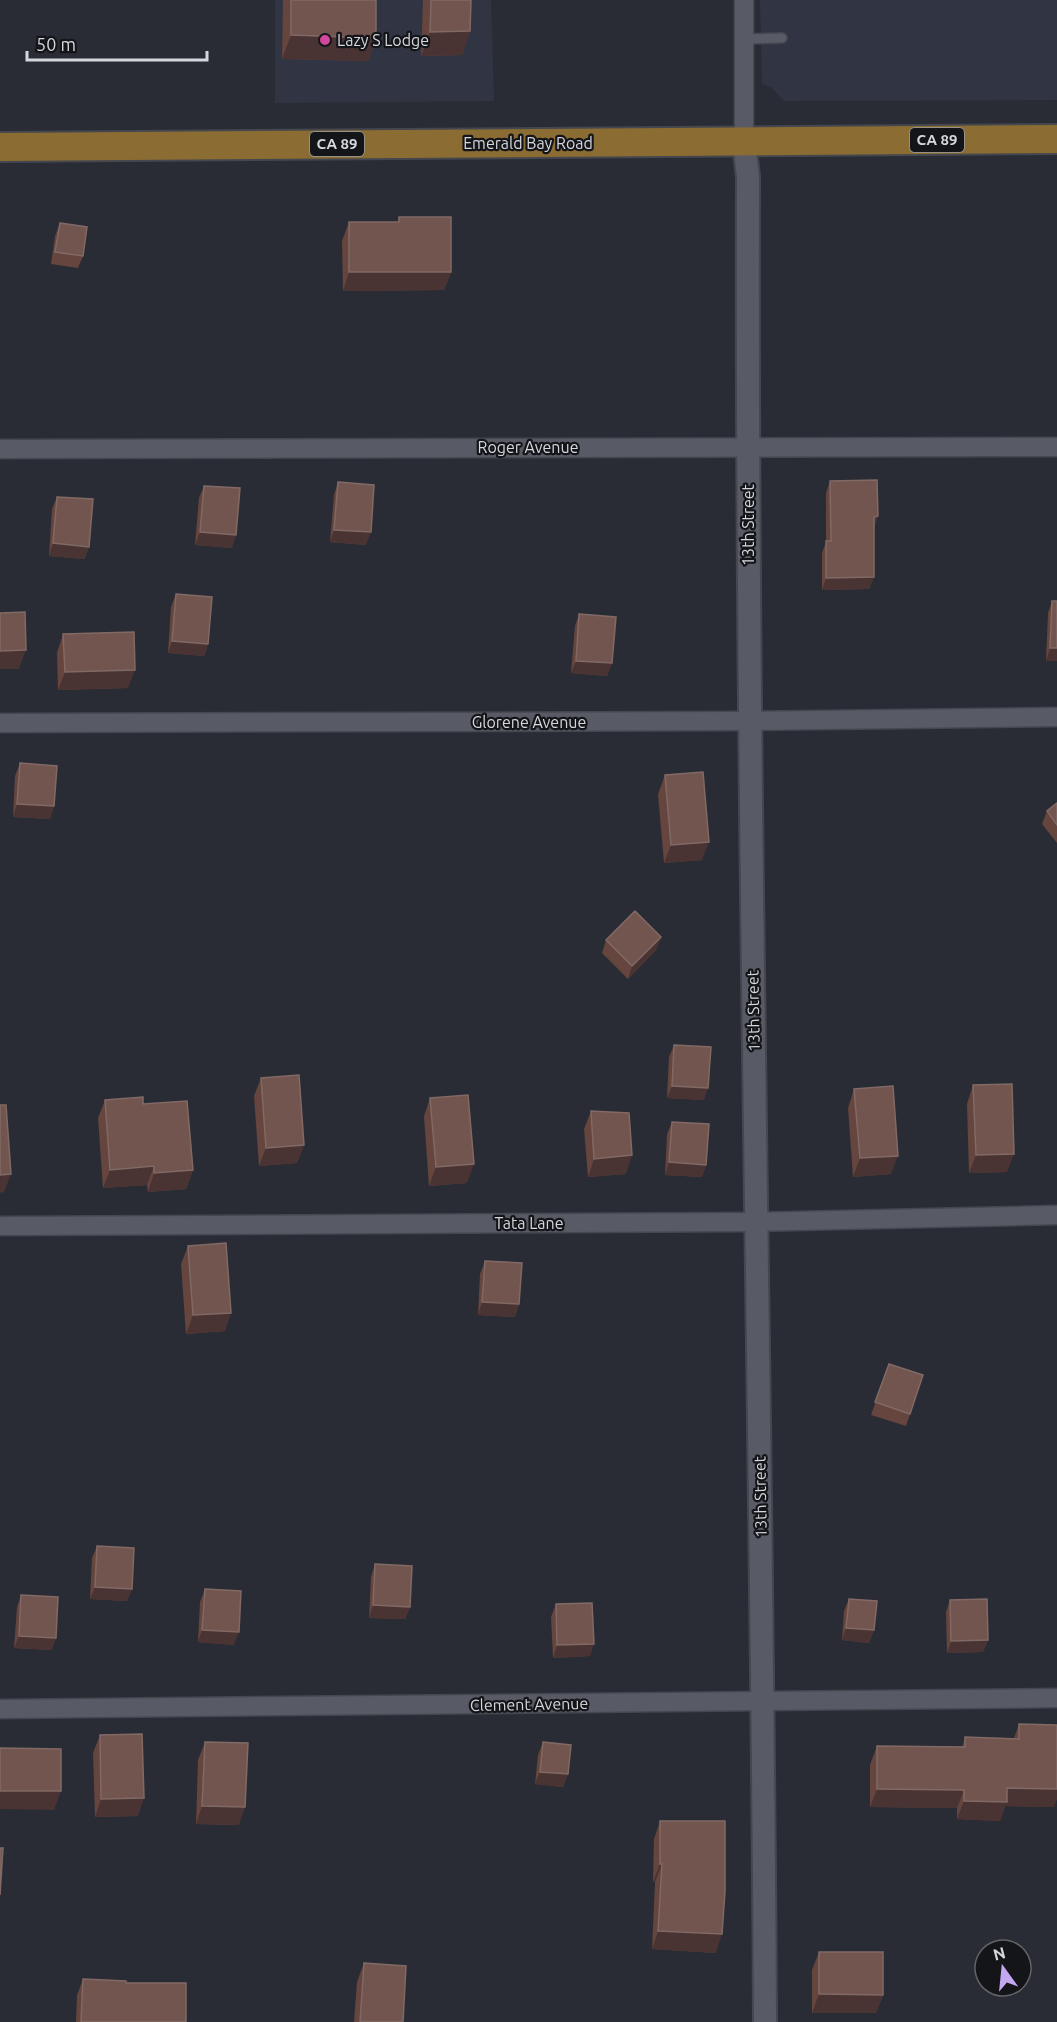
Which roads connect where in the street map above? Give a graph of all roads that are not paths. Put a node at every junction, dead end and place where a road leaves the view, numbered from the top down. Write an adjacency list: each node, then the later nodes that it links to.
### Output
1 (744, 0): 3 (street, 13th Street)
2 (782, 38): 3 (lane)
3 (744, 39): 5 (street, 13th Street)
4 (1057, 139): 5 (main road, Emerald Bay Road / CA 89)
5 (744, 141): 6 (main road, Emerald Bay Road / CA 89); 7 (street, 13th Street)
6 (0, 147)
7 (747, 446): 8 (street, Roger Avenue); 9 (street, Roger Avenue); 11 (street, 13th Street)
8 (1057, 447)
9 (0, 449)
10 (1057, 717): 11 (street, Glorene Avenue)
11 (749, 721): 12 (street, Glorene Avenue); 14 (street, 13th Street)
12 (0, 723)
13 (1057, 1215): 14 (street, Tata Lane)
14 (756, 1222): 15 (street, Tata Lane); 17 (street, 13th Street)
15 (0, 1226)
16 (1057, 1698): 17 (street, Clement Avenue)
17 (763, 1702): 18 (street, Clement Avenue); 19 (street, 13th Street)
18 (0, 1709)
19 (765, 2022)

